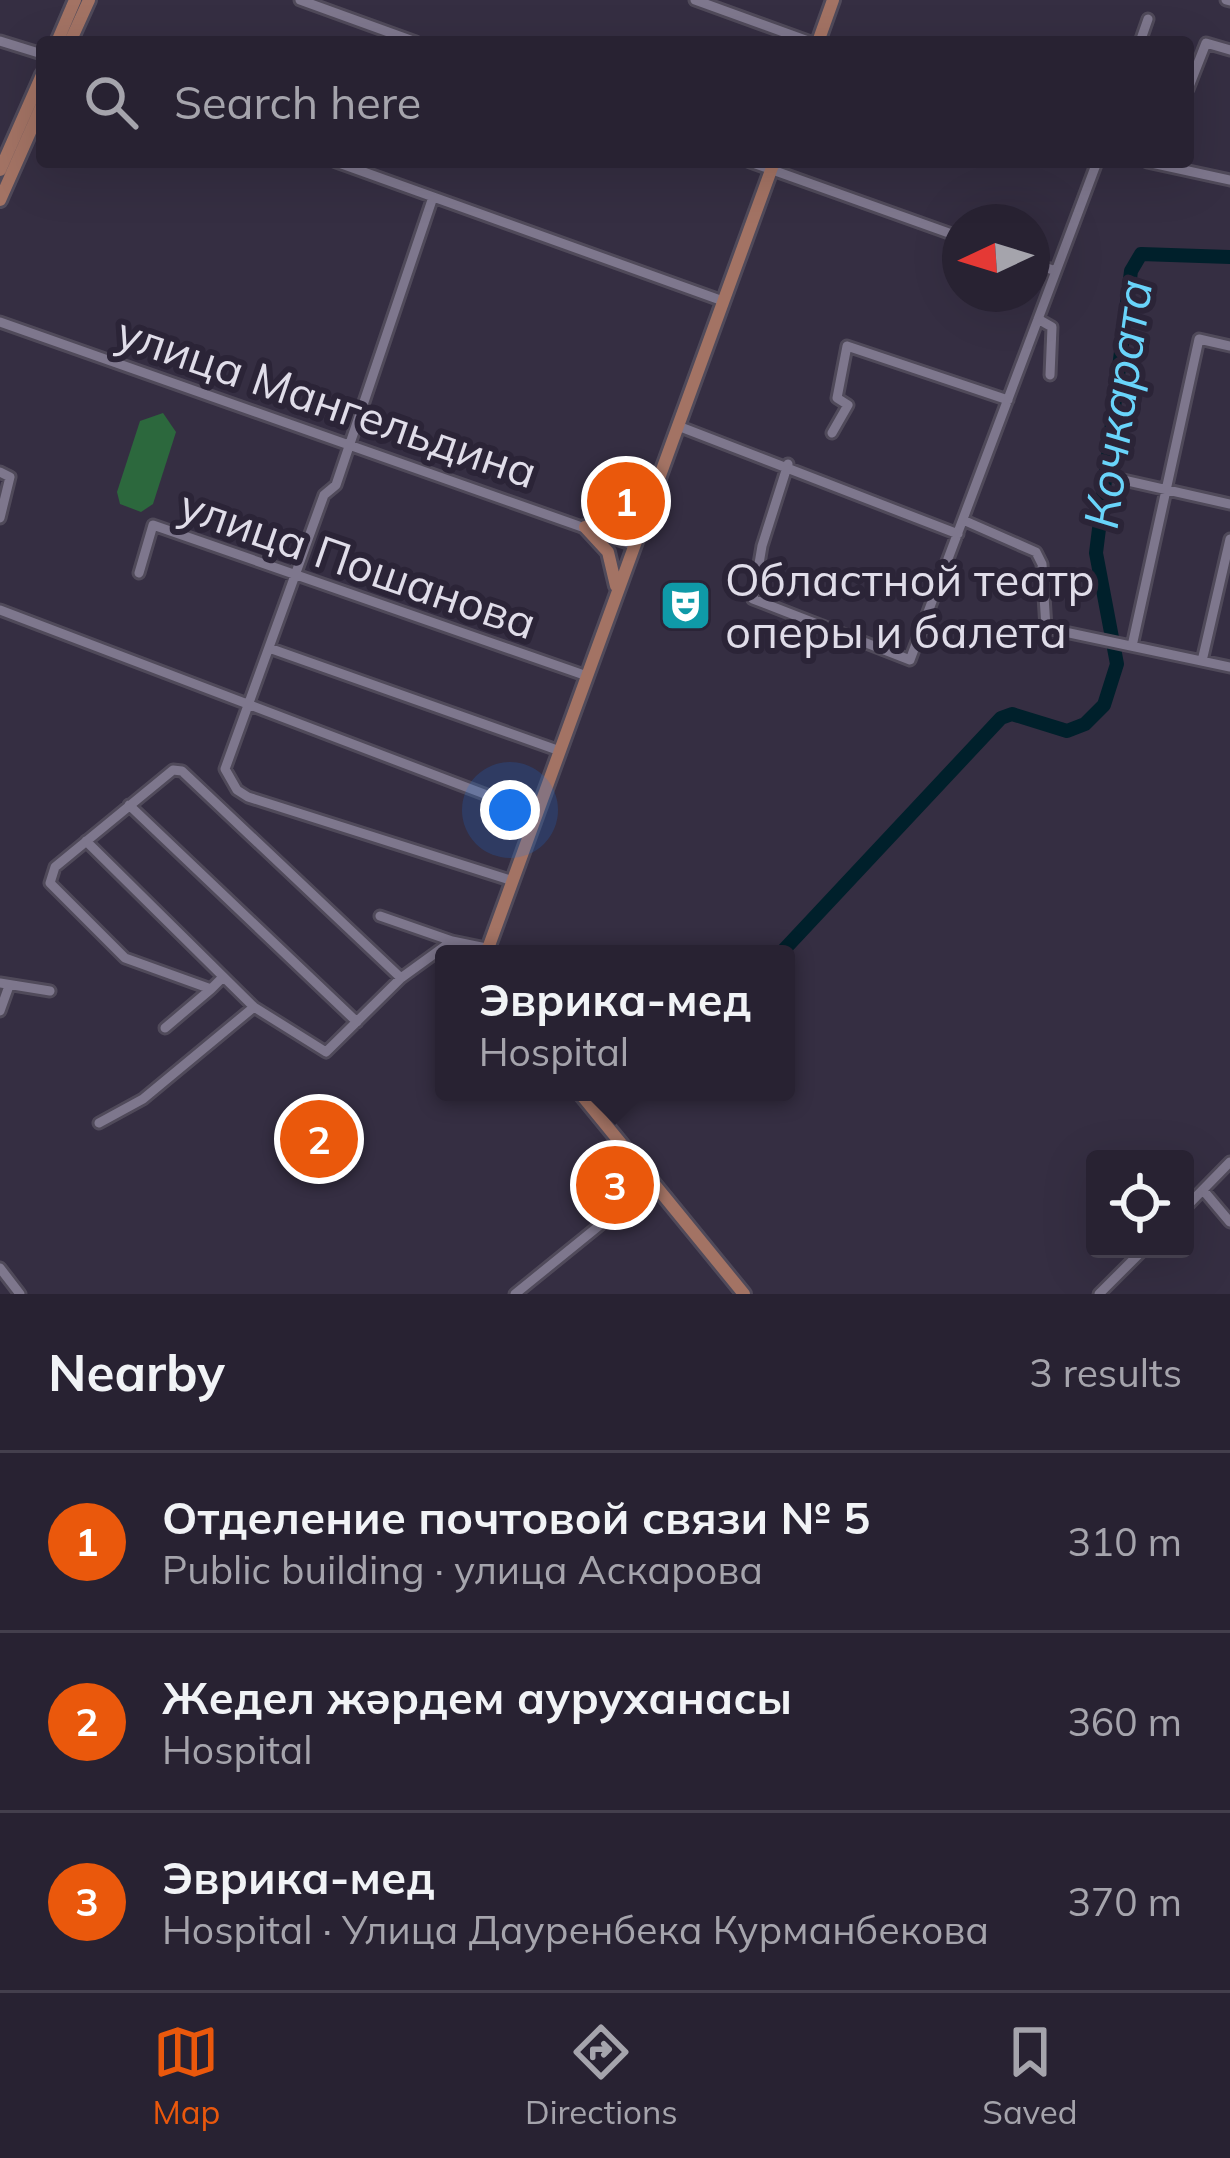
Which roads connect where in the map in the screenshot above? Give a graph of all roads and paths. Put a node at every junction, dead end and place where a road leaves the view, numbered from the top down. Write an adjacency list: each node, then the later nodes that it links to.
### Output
1 (76, 0): 7 (main road)
2 (88, 0): 8 (main road)
3 (300, 0): 9 (street)
4 (695, 0): 10 (street)
5 (832, 0): 11 (main road)
6 (1148, 19): 12 (street)
7 (60, 36)
8 (73, 36)
9 (399, 36)
10 (797, 36)
11 (817, 36)
12 (1142, 36)
13 (0, 41): 15 (street)
14 (1230, 50): 16 (street)
15 (36, 52)
16 (1194, 74)
17 (36, 89): 24 (main road)
18 (36, 119): 27 (main road)
19 (353, 168): 26 (street)
20 (772, 168): 31 (main road)
21 (778, 168): 28 (street)
22 (1095, 168): 30 (street)
23 (1177, 168): 25 (street)
24 (0, 170)
25 (1230, 180)
26 (433, 197): 31 (street); 39 (street)
27 (0, 200)
28 (942, 230)
29 (1050, 270): 30 (street)
30 (1056, 272): 32 (street)
31 (723, 301): 37 (main road)
32 (1038, 319): 35 (street); 36 (street)
33 (0, 322): 39 (street, улица Мангельдина)
34 (1230, 346): 43 (street)
35 (1051, 375)
36 (1008, 400): 38 (street); 47 (street)
37 (678, 426): 40 (street); 44 (main road)
38 (832, 433)
39 (349, 445): 48 (street, улица Мангельдина); 53 (street)
40 (788, 464): 49 (street); 49 (street)
41 (0, 472): 46 (street)
42 (1119, 479): 43 (street)
43 (1169, 490): 45 (street); 56 (street)
44 (650, 499): 48 (main road); 51 (main road)
45 (1230, 504)
46 (0, 518)
47 (963, 520): 49 (street); 56 (street)
48 (585, 527): 51 (street, улица Мангельдина); 54 (main road)
49 (958, 534)
50 (1230, 539): 58 (street)
51 (633, 545): 54 (main road)
52 (139, 573): 53 (street, улица Пошанова)
53 (299, 575): 57 (street); 60 (street, улица Пошанова)
54 (616, 593): 60 (main road)
55 (0, 610): 61 (street)
56 (1132, 646): 58 (street)
57 (269, 648): 61 (street); 62 (street)
58 (1202, 661): 59 (street)
59 (1230, 667)
60 (587, 676): 62 (main road)
61 (248, 709): 64 (street); 66 (street)
62 (560, 752): 64 (main road)
63 (129, 805): 65 (street); 74 (street); 80 (street)
64 (538, 814): 66 (main road)
65 (86, 841): 73 (street); 76 (street)
66 (513, 881): 71 (main road)
67 (380, 916): 68 (street)
68 (452, 940): 69 (street); 70 (street)
69 (445, 945)
70 (467, 945)
71 (488, 945)
72 (435, 953): 74 (street)
73 (224, 977): 76 (street); 78 (street)
74 (400, 979): 80 (street)
75 (4, 984): 77 (street); 79 (street)
76 (211, 988): 81 (street)
77 (50, 991)
78 (254, 1007): 80 (street); 83 (street)
79 (0, 1011)
80 (357, 1022)
81 (165, 1028)
82 (586, 1101): 85 (main road)
83 (99, 1123)
84 (1230, 1162): 86 (street)
85 (653, 1182): 92 (street); 93 (main road)
86 (1203, 1190): 87 (street); 88 (street)
87 (1194, 1199)
88 (1230, 1222)
89 (1135, 1258): 94 (street)
90 (0, 1268): 91 (street)
91 (20, 1294)
92 (515, 1294)
93 (744, 1294)
94 (1099, 1294)

